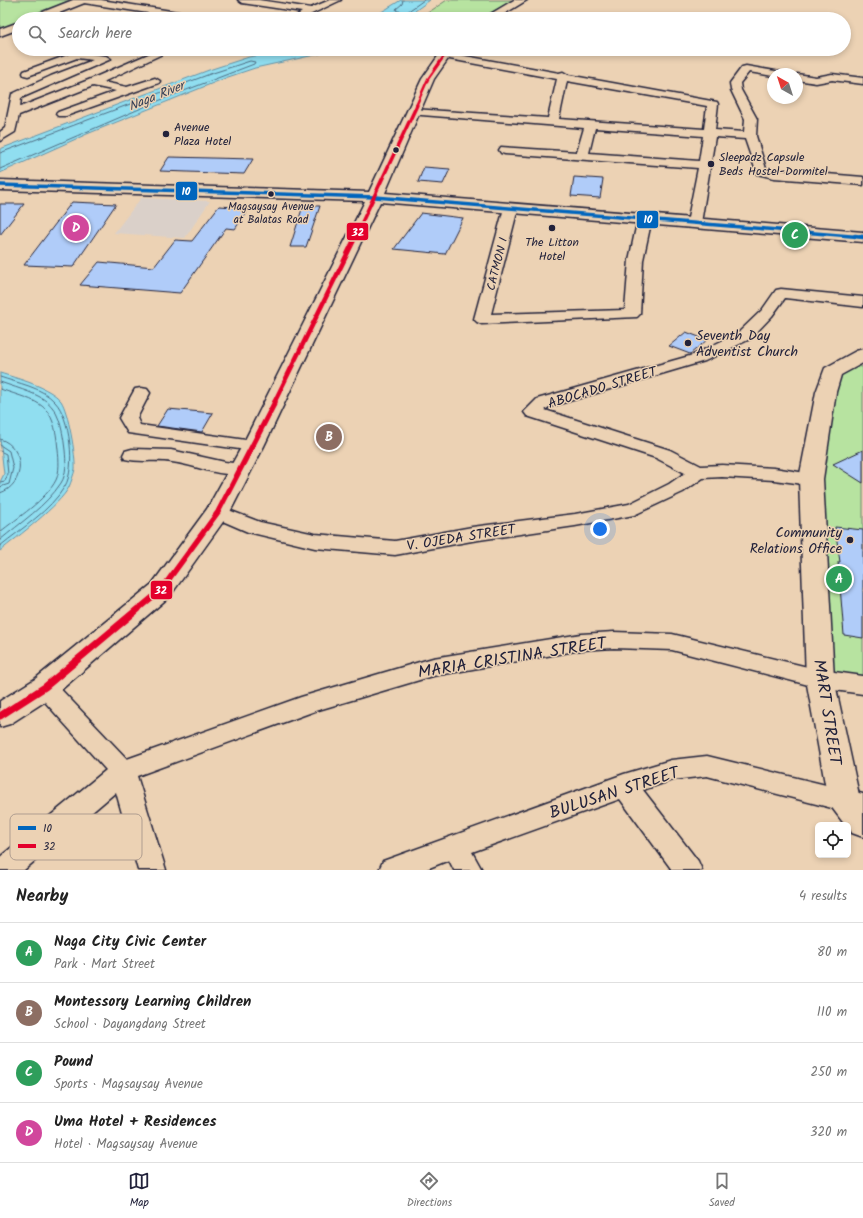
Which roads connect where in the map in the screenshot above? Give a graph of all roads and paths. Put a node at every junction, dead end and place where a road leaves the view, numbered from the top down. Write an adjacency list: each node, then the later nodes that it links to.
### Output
1 (83, 0): 6 (main road); 7 (street)
2 (242, 0): 5 (street)
3 (337, 0): 5 (street)
4 (522, 0): 8 (main road)
5 (312, 11)
6 (52, 12)
7 (159, 12)
8 (501, 12)
9 (12, 28): 10 (main road)
10 (0, 33)
11 (73, 56): 20 (street)
12 (84, 56): 16 (street)
13 (154, 56): 17 (street)
14 (443, 56): 26 (main road)
15 (466, 56): 19 (street)
16 (106, 59): 17 (street); 20 (street)
17 (139, 63): 24 (street)
18 (767, 72): 32 (street)
19 (563, 75): 29 (street); 31 (street)
20 (55, 78): 24 (street); 27 (street)
21 (803, 78): 23 (street)
22 (155, 80): 25 (street)
23 (863, 81)
24 (93, 82): 25 (street); 27 (street)
25 (126, 90): 28 (street)
26 (413, 112): 29 (street); 39 (main road)
27 (14, 113): 33 (street)
28 (62, 114)
29 (553, 121): 30 (street)
30 (591, 124): 31 (street); 35 (street)
31 (709, 133): 32 (street); 36 (street)
32 (750, 136): 37 (street)
33 (0, 137)
34 (505, 150): 35 (street)
35 (582, 155): 36 (street)
36 (705, 165): 42 (street)
37 (863, 181)
38 (1, 186): 39 (main road)
39 (375, 197): 40 (main road); 48 (main road)
40 (511, 208): 41 (main road); 41 (street, CATMON I)
41 (646, 218): 42 (main road)
42 (694, 223): 43 (main road)
43 (863, 237)
44 (863, 302): 51 (street, ABOCADO STREET)
45 (863, 354): 46 (main road, MART STREET)
46 (854, 366): 52 (main road, MART STREET)
47 (141, 393): 48 (street)
48 (253, 446): 50 (main road)
49 (132, 455): 50 (street)
50 (241, 469): 53 (main road)
51 (698, 472): 52 (street, ABOCADO STREET); 53 (street, V. OJEDA STREET)
52 (811, 479): 54 (main road, MART STREET)
53 (218, 512): 56 (main road)
54 (820, 679): 55 (street, MARIA CRISTINA STREET); 58 (street, MARIA CRISTINA STREET); 60 (main road, MART STREET)
55 (863, 685)
56 (45, 687): 57 (main road); 58 (street)
57 (0, 716)
58 (123, 771): 61 (street, MARIA CRISTINA STREET); 62 (street)
59 (624, 785): 60 (street, BULUSAN STREET); 65 (street, BULUSAN STREET); 71 (street)
60 (853, 802): 63 (main road)
61 (71, 814)
62 (136, 814)
63 (863, 824)
64 (142, 836): 68 (street)
65 (455, 846): 69 (street, BULUSAN STREET); 70 (street)
66 (16, 860): 67 (street, MARIA CRISTINA STREET)
67 (4, 870)
68 (152, 870)
69 (393, 870)
70 (468, 870)
71 (688, 870)

